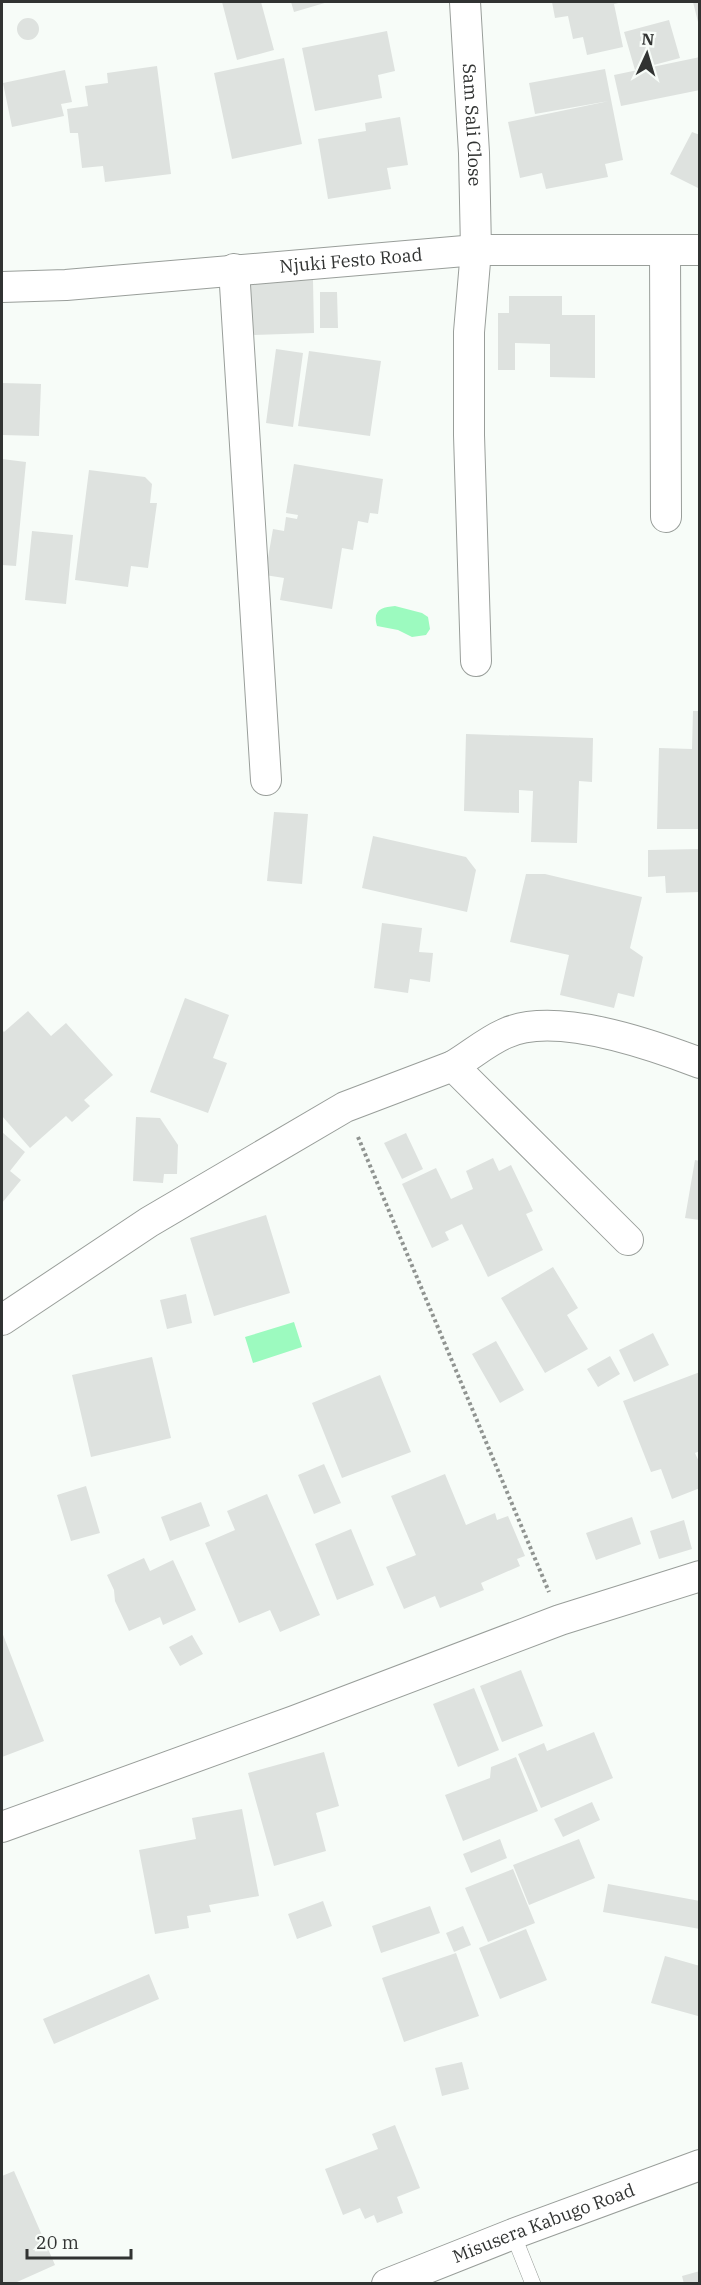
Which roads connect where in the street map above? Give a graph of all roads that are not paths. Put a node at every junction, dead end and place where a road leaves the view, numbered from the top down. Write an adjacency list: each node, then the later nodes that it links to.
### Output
1 (465, 2): 2 (street, Sam Sali Close)
2 (476, 250): 3 (street, Njuki Festo Road); 5 (street, Njuki Festo Road); 8 (street, Sam Sali Close)
3 (665, 250): 4 (street, Njuki Festo Road); 7 (street)
4 (699, 250)
5 (234, 269): 6 (street, Njuki Festo Road); 9 (street)
6 (2, 287)
7 (666, 517)
8 (476, 661)
9 (266, 780)
10 (699, 1063): 11 (street)
11 (453, 1066): 12 (street); 13 (street)
12 (628, 1240)
13 (2, 1320)
14 (699, 1576): 15 (street)
15 (2, 1827)
16 (699, 2165): 17 (street, Misusera Kabugo Road)
17 (513, 2234): 18 (street, Misusera Kabugo Road); 19 (lane)
18 (387, 2283)
19 (533, 2283)

